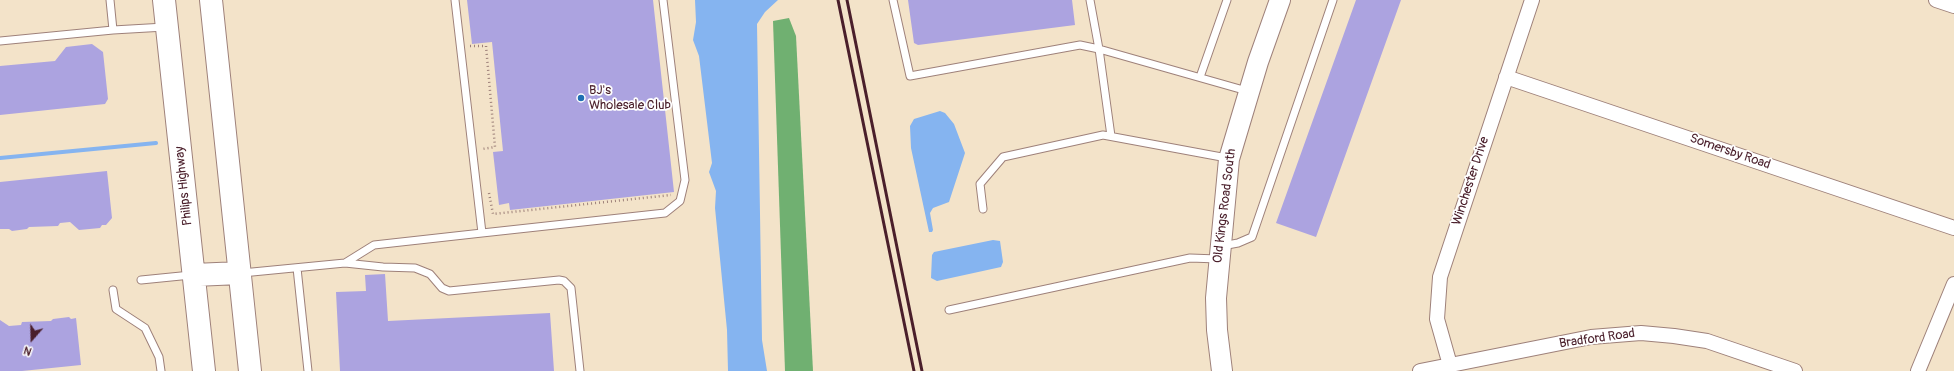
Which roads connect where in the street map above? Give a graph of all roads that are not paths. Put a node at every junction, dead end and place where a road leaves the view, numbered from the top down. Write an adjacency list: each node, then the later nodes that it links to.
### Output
1 (110, 0): 15 (lane)
2 (164, 0): 14 (main road, Philips Highway)
3 (211, 0): 29 (main road)
4 (455, 0): 25 (lane)
5 (663, 0): 25 (lane)
6 (893, 0): 17 (lane)
7 (1090, 0): 17 (lane)
8 (1227, 0): 18 (lane)
9 (1280, 0): 20 (street, Old Kings Road South)
10 (1333, 0): 26 (lane)
11 (1532, 0): 19 (street, Winchester Drive)
12 (1936, 0): 13 (street)
13 (1954, 6)
14 (167, 26): 15 (lane); 30 (main road, Philips Highway)
15 (113, 30): 16 (lane)
16 (0, 41)
17 (1099, 49): 18 (lane); 21 (lane)
18 (1200, 77): 20 (lane)
19 (1506, 77): 24 (street, Somersby Road); 35 (street, Winchester Drive)
20 (1249, 91): 22 (street, Old Kings Road South)
21 (1111, 136): 22 (lane); 23 (lane)
22 (1229, 159): 26 (street, Old Kings Road South)
23 (983, 209)
24 (1954, 228)
25 (482, 233): 27 (lane)
26 (1219, 253): 34 (lane); 41 (street, Old Kings Road South)
27 (345, 262): 28 (lane); 40 (lane)
28 (297, 268): 29 (lane); 39 (lane)
29 (240, 273): 30 (main road); 38 (main road)
30 (194, 275): 31 (lane); 37 (main road, Philips Highway)
31 (141, 280)
32 (1954, 284): 44 (street)
33 (113, 290): 36 (lane)
34 (949, 310)
35 (1450, 365): 42 (street, Bradford Road); 43 (street, Bradford Road)
36 (161, 371)
37 (204, 371)
38 (250, 371)
39 (308, 371)
40 (580, 371)
41 (1222, 371)
42 (1420, 371)
43 (1795, 371)
44 (1918, 371)

